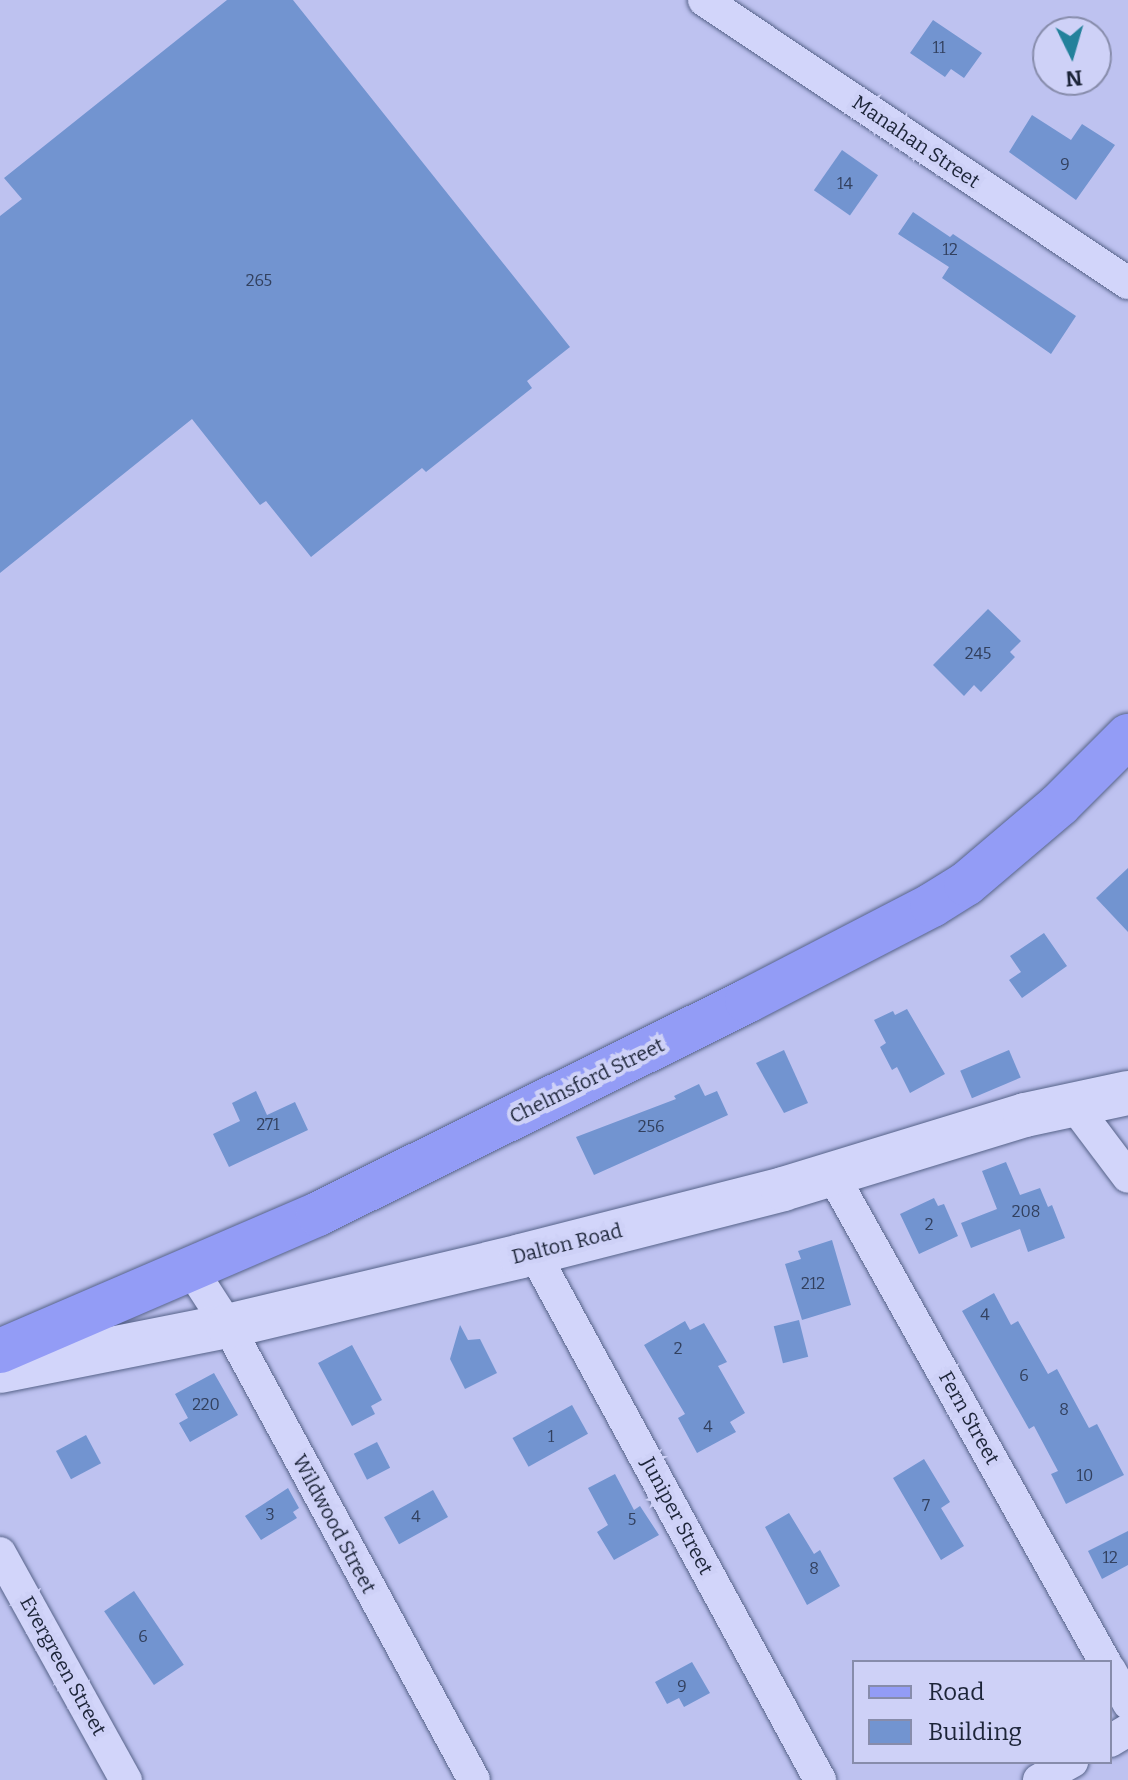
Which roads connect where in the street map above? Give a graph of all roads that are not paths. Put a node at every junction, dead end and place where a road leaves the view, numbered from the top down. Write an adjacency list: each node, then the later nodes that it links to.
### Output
1 (704, 0): 2 (street, Manahan Street)
2 (1128, 283)
3 (1128, 736): 9 (main road, Chelmsford Street)
4 (1128, 1093): 5 (street, Dalton Road)
5 (1073, 1104): 6 (street, Dalton Road); 7 (street)
6 (832, 1174): 8 (street, Dalton Road); 14 (street, Fern Street)
7 (1128, 1177)
8 (534, 1253): 10 (street, Dalton Road); 20 (street, Juniper Street)
9 (191, 1269): 10 (street, Wildwood Street); 11 (main road, Chelmsford Street)
10 (228, 1326): 12 (street, Dalton Road); 19 (street, Wildwood Street)
11 (0, 1351)
12 (0, 1371)
13 (0, 1553): 18 (street, Evergreen Street)
14 (1104, 1660)
15 (1112, 1674): 16 (street)
16 (1128, 1703)
17 (1068, 1764): 21 (street)
18 (126, 1780)
19 (474, 1780)
20 (820, 1780)
21 (1039, 1780)

